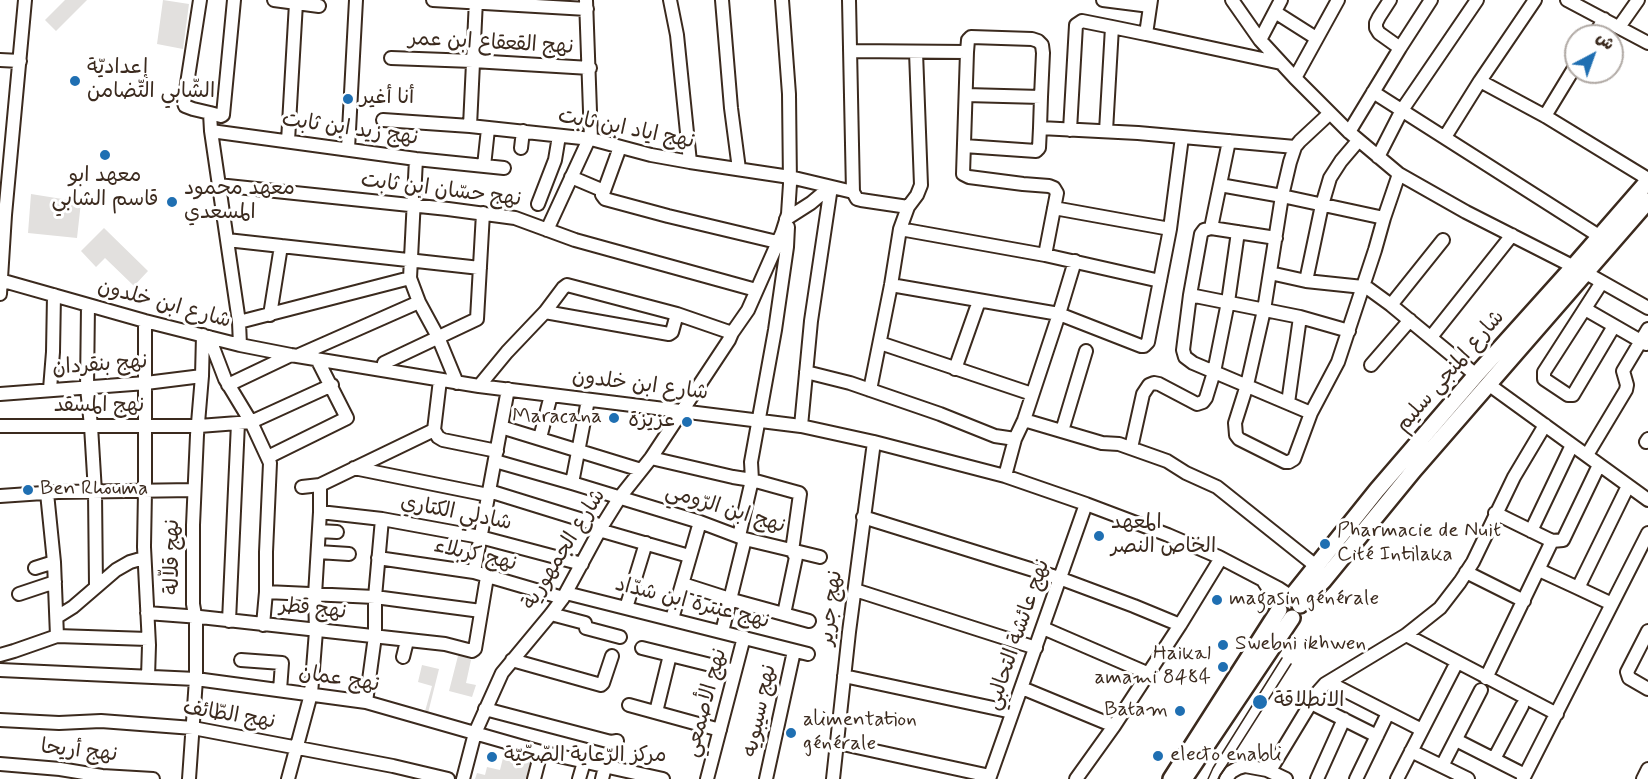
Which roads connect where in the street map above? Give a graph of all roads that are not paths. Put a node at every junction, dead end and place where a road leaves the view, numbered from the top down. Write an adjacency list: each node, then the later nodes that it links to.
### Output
1 (25, 0): 43 (street)
2 (200, 0): 54 (street)
3 (234, 0): 54 (street)
4 (274, 0): 22 (street)
5 (356, 0): 76 (street)
6 (433, 0): 21 (street)
7 (670, 0): 79 (street)
8 (722, 0): 82 (street)
9 (782, 0): 85 (street)
10 (849, 0): 38 (street)
11 (1103, 0): 23 (street)
12 (1232, 0): 35 (street)
13 (1281, 0): 26 (street)
14 (1338, 0): 34 (street)
15 (1390, 0): 37 (street)
16 (1431, 0): 37 (street)
17 (1477, 0): 53 (street)
18 (1534, 0): 48 (street)
19 (1567, 0): 27 (street)
20 (1638, 0): 30 (street)
21 (476, 1): 24 (street); 44 (street)
22 (296, 3): 25 (street); 70 (street)
23 (1151, 3): 33 (street)
24 (587, 4): 46 (street)
25 (319, 6)
26 (1275, 12): 34 (street); 35 (street)
27 (1604, 19): 28 (street); 29 (street)
28 (1601, 24)
29 (1613, 24)
30 (1621, 24)
31 (1112, 27): 33 (street); 61 (street); 64 (street)
32 (1624, 30): 36 (street)
33 (1146, 34): 45 (street)
34 (1316, 38): 47 (street)
35 (1260, 40): 45 (street)
36 (1648, 43)
37 (1400, 48): 50 (street)
38 (850, 51): 39 (street); 92 (street)
39 (916, 52): 40 (street); 98 (street)
40 (967, 52): 51 (street); 52 (street)
41 (391, 58): 44 (street, نهج القعقاع ابن عمر)
42 (0, 60): 43 (street)
43 (20, 61): 89 (street)
44 (473, 61): 46 (street, نهج القعقاع ابن عمر); 58 (street)
45 (1281, 63): 47 (street)
46 (590, 68): 69 (street)
47 (1295, 78): 55 (street)
48 (1480, 81): 56 (street); 68 (street)
49 (1564, 84): 56 (street)
50 (1372, 92): 53 (street); 66 (street)
51 (966, 95): 52 (street); 72 (street)
52 (1041, 97): 59 (street)
53 (1402, 110): 68 (street); 77 (street)
54 (210, 113): 62 (street)
55 (1329, 114): 66 (street); 74 (street)
56 (1545, 116): 86 (street)
57 (383, 120): 58 (street, نهج اياد ابن ثابت)
58 (470, 126): 60 (street, نهج اياد ابن ثابت)
59 (1040, 128): 61 (street); 72 (street)
60 (488, 129): 63 (street, نهج اياد ابن ثابت); 80 (street)
61 (1070, 130): 64 (street)
62 (211, 131): 70 (street, نهج زيد ابن ثابت); 87 (street)
63 (523, 131): 65 (street, نهج اياد ابن ثابت); 75 (street)
64 (1106, 131): 67 (street)
65 (559, 136): 69 (street, نهج اياد ابن ثابت); 95 (street)
66 (1353, 136): 77 (street); 96 (street)
67 (1182, 137): 71 (street); 106 (street)
68 (1445, 137): 110 (street)
69 (590, 139): 73 (street, نهج اياد ابن ثابت); 84 (street)
70 (288, 141): 76 (street, نهج زيد ابن ثابت)
71 (1229, 141): 74 (street); 88 (street)
72 (964, 146): 99 (street)
73 (620, 147): 79 (street, نهج اياد ابن ثابت); 91 (street)
74 (1295, 147): 93 (street)
75 (520, 148)
76 (348, 149): 78 (street, نهج زيد ابن ثابت)
77 (1377, 157): 83 (street)
78 (416, 159): 80 (street, نهج زيد ابن ثابت); 97 (street)
79 (690, 162): 82 (street, نهج اياد ابن ثابت)
80 (484, 166): 81 (street, نهج زيد ابن ثابت)
81 (504, 168)
82 (739, 169): 85 (street, نهج اياد ابن ثابت)
83 (1399, 174): 103 (street); 109 (street)
84 (572, 177): 91 (street); 107 (street)
85 (790, 177): 90 (street, نهج اياد ابن ثابت); 102 (street)
86 (1648, 180): 110 (main road, شارع المنجي سليم)
87 (218, 185): 97 (street, نهج حسّان ابن ثابت); 112 (street)
88 (1220, 185): 93 (street); 104 (street)
89 (4, 187): 101 (street)
90 (830, 187): 92 (street, نهج اياد ابن ثابت); 102 (street); 165 (street)
91 (604, 190): 114 (street)
92 (853, 192): 98 (street, نهج اياد ابن ثابت)
93 (1282, 196): 96 (street); 111 (street)
94 (1648, 201): 120 (main road, شارع المنجي سليم)
95 (538, 204)
96 (1322, 204): 103 (street); 125 (street)
97 (414, 206): 100 (street, نهج حسّان ابن ثابت); 117 (street)
98 (908, 207): 105 (street)
99 (1054, 208): 106 (street); 116 (street)
100 (483, 213): 107 (street, نهج حسّان ابن ثابت); 119 (street)
101 (3, 214): 123 (street)
102 (787, 217): 114 (street, شارع الجمهورية); 188 (street)
103 (1383, 218): 128 (street)
104 (1211, 228): 108 (street); 132 (street)
105 (900, 229): 116 (street); 127 (street)
106 (1170, 229): 124 (street)
107 (547, 230): 129 (street, نهج حسّان ابن ثابت)
108 (1238, 232): 111 (street); 135 (street)
109 (1512, 235): 120 (street); 155 (street)
110 (1599, 236): 120 (main road, شارع المنجي سليم)
111 (1276, 238): 121 (street)
112 (226, 240): 115 (street); 148 (street)
113 (1443, 240): 136 (street)
114 (777, 242): 129 (street, شارع الجمهورية)
115 (281, 246): 117 (street); 144 (street)
116 (1045, 255): 118 (street)
117 (412, 260): 119 (street); 122 (street)
118 (1075, 261): 124 (street); 143 (street)
119 (480, 268): 154 (street)
120 (1580, 269): 126 (street); 168 (main road, شارع المنجي سليم)
121 (1270, 273): 125 (street); 140 (street)
122 (410, 278): 134 (street); 144 (street)
123 (1, 280): 130 (street); 131 (street, شارع ابن خلدون)
124 (1160, 281): 143 (street)
125 (1306, 281): 128 (street)
126 (1602, 282): 138 (street); 139 (street)
127 (891, 285): 133 (street); 156 (street)
128 (1363, 287): 136 (street); 151 (street)
129 (756, 290): 152 (street, شارع الجمهورية)
130 (0, 294)
131 (54, 295): 137 (street, شارع ابن خلدون); 177 (street)
132 (1190, 295): 135 (street); 166 (street)
133 (979, 301): 143 (street); 164 (street)
134 (419, 302): 154 (street); 160 (street)
135 (1228, 302): 140 (street); 166 (street)
136 (1391, 304): 146 (street)
137 (88, 305): 147 (street, شارع ابن خلدون); 176 (street)
138 (1648, 308)
139 (1584, 309): 149 (street); 149 (street)
140 (1264, 310): 145 (street); 174 (street)
141 (544, 312): 142 (street); 142 (street); 175 (street)
142 (677, 314): 152 (street)
143 (1059, 314): 181 (street)
144 (270, 315): 148 (street)
145 (1300, 317): 151 (street); 184 (street)
146 (1410, 320): 155 (street); 163 (street)
147 (145, 321): 153 (street, شارع ابن خلدون); 170 (street)
148 (239, 322): 158 (street)
149 (1614, 326): 157 (street)
150 (1648, 329): 157 (street)
151 (1348, 331): 186 (street)
152 (732, 333): 185 (street, شارع الجمهورية)
153 (206, 336): 158 (street, شارع ابن خلدون); 167 (street, نهج قلاّلة); 172 (street)
154 (438, 338): 162 (street); 171 (street)
155 (1431, 338): 168 (street)
156 (880, 344): 164 (street); 179 (street)
157 (1645, 344): 205 (street)
158 (240, 345): 160 (street, شارع ابن خلدون)
159 (1086, 351): 198 (street)
160 (293, 355): 161 (street, شارع ابن خلدون); 172 (street)
161 (317, 359): 169 (street, شارع ابن خلدون); 173 (street)
162 (384, 363)
163 (1371, 365)
164 (955, 369): 181 (street)
165 (806, 372): 179 (street); 194 (street)
166 (1214, 372): 174 (street); 203 (street)
167 (202, 376): 170 (street, نهج بنقردان); 193 (street, نهج قلاّلة)
168 (1482, 379): 190 (street); 251 (main road, شارع المنجي سليم); 271 (main road, شارع المنجي سليم)
169 (440, 380): 171 (street, شارع ابن خلدون); 197 (street)
170 (146, 383): 176 (street, نهج بنقردان); 195 (street)
171 (458, 383): 175 (street, شارع ابن خلدون)
172 (228, 385): 189 (street)
173 (332, 385): 189 (street); 207 (street)
174 (1247, 385): 184 (street); 186 (street)
175 (479, 386): 178 (street, شارع ابن خلدون)
176 (87, 388): 177 (street, نهج بنقردان); 192 (street)
177 (50, 389): 180 (street, نهج بنقردان)
178 (508, 389): 182 (street, شارع ابن خلدون); 196 (street)
179 (870, 390): 200 (street)
180 (0, 394)
181 (1032, 394): 187 (street)
182 (551, 395): 183 (street, شارع ابن خلدون); 199 (street)
183 (588, 400): 185 (street, شارع ابن خلدون); 204 (street)
184 (1288, 403): 186 (street)
185 (681, 411): 188 (street, شارع ابن خلدون); 208 (street, شارع الجمهورية)
186 (1311, 413)
187 (1024, 420): 198 (street); 200 (street)
188 (758, 421): 194 (street, شارع ابن خلدون); 213 (street)
189 (244, 422): 193 (street, نهج المسقد); 207 (street); 280 (street)
190 (1545, 425): 202 (street); 228 (street)
191 (0, 426): 192 (street, نهج المسقد)
192 (91, 426): 195 (street, نهج المسقد); 220 (street)
193 (199, 426): 195 (street, نهج المسقد); 218 (street, نهج قلاّلة)
194 (801, 426): 201 (street, شارع ابن خلدون)
195 (145, 427): 219 (street)
196 (501, 427): 199 (street); 206 (street)
197 (434, 430): 206 (street, نهج ابن الرّومي); 210 (street)
198 (1062, 431): 203 (street)
199 (540, 438): 204 (street)
200 (1015, 439): 212 (street)
201 (874, 442): 212 (street, شارع ابن خلدون); 229 (street, نهج جرير)
202 (1572, 445): 205 (street); 234 (street)
203 (1131, 448): 251 (street)
204 (579, 451): 211 (street); 214 (street)
205 (1587, 455): 209 (street)
206 (496, 456): 214 (street, نهج ابن الرّومي); 222 (street)
207 (268, 457): 263 (street)
208 (651, 458): 211 (street, شارع الجمهورية); 213 (street)
209 (1599, 465): 216 (street); 239 (street)
210 (354, 468): 215 (street); 222 (street)
211 (641, 470): 224 (street, شارع الجمهورية)
212 (1005, 476): 226 (street, شارع ابن خلدون)
213 (753, 480): 238 (street); 241 (street)
214 (572, 483): 224 (street, نهج ابن الرّومي)
215 (320, 484): 217 (street); 227 (street)
216 (1628, 486): 225 (street); 261 (street)
217 (302, 487)
218 (194, 490): 219 (street); 278 (street, نهج قلاّلة)
219 (145, 491): 220 (street); 246 (street)
220 (95, 492): 221 (street); 260 (street)
221 (47, 493): 223 (street); 249 (street)
222 (488, 493): 232 (street); 237 (street)
223 (0, 496)
224 (620, 497): 231 (street, نهج ابن الرّومي); 232 (street, شارع الجمهورية)
225 (1648, 500)
226 (1086, 504): 248 (street, شارع ابن خلدون); 257 (street, نهج عائشة التحالبي)
227 (320, 512): 230 (street, شادلي الكتاري); 233 (street)
228 (1495, 513): 234 (street); 255 (street)
229 (863, 517): 257 (street); 262 (street, نهج جرير)
230 (382, 519): 237 (street, شادلي الكتاري); 247 (street)
231 (700, 522): 238 (street, نهج ابن الرّومي); 244 (street)
232 (600, 528): 240 (street); 250 (street, شارع الجمهورية)
233 (319, 531): 235 (street); 242 (street)
234 (1531, 531): 239 (street)
235 (337, 532)
236 (1648, 533): 270 (street)
237 (480, 537): 250 (street, شادلي الكتاري); 254 (street)
238 (742, 537): 241 (street, نهج ابن الرّومي); 268 (street)
239 (1552, 541): 253 (street)
240 (646, 543): 244 (street); 272 (street)
241 (792, 551): 245 (street, نهج ابن الرّومي); 276 (street)
242 (318, 552): 243 (street); 265 (street)
243 (349, 554)
244 (689, 556): 259 (street)
245 (820, 557)
246 (144, 558): 260 (street); 274 (street)
247 (378, 558): 254 (street, نهج كربلاء); 267 (street)
248 (1221, 558): 271 (street, شارع ابن خلدون); 283 (street)
249 (54, 562): 252 (street); 258 (street)
250 (582, 564): 266 (street, شارع الجمهورية)
251 (1316, 566): 271 (main road, شارع المنجي سليم)
252 (35, 568)
253 (1539, 570): 261 (street); 269 (street)
254 (474, 572): 256 (street, نهج كربلاء)
255 (1466, 572): 269 (street); 288 (street)
256 (487, 577): 266 (street, نهج كربلاء); 273 (street)
257 (1059, 578): 283 (street); 284 (street, نهج عائشة التحالبي)
258 (55, 582): 264 (street); 277 (street)
259 (683, 584): 268 (street); 279 (street)
260 (96, 587): 277 (street)
261 (1578, 588): 270 (street)
262 (855, 590): 296 (street); 309 (street, نهج جرير)
263 (266, 592): 265 (street); 282 (street)
264 (19, 594)
265 (315, 595): 267 (street); 285 (street)
266 (564, 595): 272 (street, نهج عنترة ابن شدّاد); 275 (street, شارع الجمهورية)
267 (375, 597): 273 (street); 290 (street)
268 (730, 599): 276 (street); 287 (street)
269 (1524, 601): 311 (street)
270 (1612, 604): 327 (street)
271 (1289, 605): 366 (main road, شارع المنجي سليم); 367 (main road, شارع المنجي سليم)
272 (626, 608): 279 (street, نهج عنترة ابن شدّاد)
273 (481, 611): 294 (street, نهج قطر)
274 (147, 613): 278 (street, نهج قطر); 293 (street)
275 (551, 614): 291 (street); 304 (street, شارع الجمهورية)
276 (784, 614): 281 (street)
277 (57, 617): 289 (street)
278 (195, 617): 280 (street, نهج قطر); 312 (street, نهج قلاّلة)
279 (672, 619): 287 (street, نهج عنترة ابن شدّاد)
280 (229, 621): 282 (street, نهج قطر)
281 (808, 621)
282 (263, 625): 285 (street, نهج قطر)
283 (1180, 625): 308 (street)
284 (1043, 628): 296 (street, نهج عائشة التحالبي); 308 (street)
285 (316, 631): 290 (street, نهج قطر); 318 (street)
286 (1648, 631): 315 (street)
287 (722, 632): 292 (street, نهج عنترة ابن شدّاد)
288 (1406, 635): 305 (street); 313 (street)
289 (57, 636): 293 (street); 299 (street)
290 (375, 636): 294 (street, نهج قطر); 319 (street)
291 (620, 636)
292 (744, 637): 297 (street, نهج عنترة ابن شدّاد); 307 (street, نهج الأصمعي)
293 (148, 639): 310 (street)
294 (407, 641): 302 (street)
295 (642, 648): 300 (street)
296 (1036, 648): 314 (street, نهج عائشة التحالبي)
297 (794, 651): 298 (street, نهج عنترة ابن شدّاد); 363 (street, نهج سيبويه)
298 (808, 654)
299 (0, 655)
300 (670, 655): 307 (street); 324 (street)
301 (612, 656): 304 (street)
302 (403, 657)
303 (241, 660): 316 (street)
304 (512, 660): 323 (street, شارع الجمهورية)
305 (1457, 662): 311 (street); 333 (street)
306 (0, 670): 310 (street, نهج عمان)
307 (735, 671): 332 (street, نهج الأصمعي)
308 (1147, 673): 330 (street)
309 (844, 676): 325 (street); 338 (street, نهج جرير)
310 (148, 677): 312 (street, نهج عمان)
311 (1486, 678): 327 (street)
312 (196, 679): 316 (street, نهج عمان); 331 (street, نهج قلاّلة)
313 (1328, 682): 320 (street); 326 (street)
314 (1022, 688): 325 (street, نهج عائشة التحالبي); 330 (street)
315 (1648, 689)
316 (280, 690): 318 (street, نهج عمان)
317 (1481, 690): 336 (street)
318 (311, 694): 319 (street, نهج عمان); 339 (street)
319 (366, 702): 334 (street, نهج عمان)
320 (1311, 703): 328 (street); 347 (street)
321 (629, 705): 324 (street)
322 (1522, 706): 342 (street)
323 (485, 709): 334 (street, شارع الجمهورية); 337 (street)
324 (656, 712): 332 (street)
325 (1012, 712): 350 (street, نهج عائشة التحالبي)
326 (1388, 713): 333 (street); 335 (street)
327 (1557, 714): 351 (street)
328 (1344, 719): 335 (street); 370 (street)
329 (0, 720): 331 (street, نهج الطّائف)
330 (1114, 726): 365 (street)
331 (193, 728): 339 (street, نهج الطّائف); 355 (street, نهج قلاّلة)
332 (720, 730): 362 (street, نهج الأصمعي)
333 (1422, 730): 341 (street)
334 (475, 733): 340 (street, نهج عمان); 358 (street, شارع الجمهورية)
335 (1377, 735): 371 (street)
336 (1455, 740): 342 (street); 345 (street)
337 (617, 741)
338 (838, 743): 350 (street); 364 (street, نهج جرير)
339 (297, 747): 356 (street); 357 (street, نهج الطّائف)
340 (541, 752): 343 (street, نهج عمان); 359 (street)
341 (1411, 752): 345 (street); 353 (street)
342 (1494, 759): 351 (street)
343 (584, 762): 348 (street, نهج عمان); 360 (street)
344 (0, 765): 354 (street, نهج أريحا)
345 (1442, 766): 372 (street)
346 (1648, 769): 373 (street)
347 (1267, 770): 368 (street); 369 (street)
348 (603, 773): 349 (street, نهج عمان)
349 (625, 775): 352 (street, نهج عمان)
350 (989, 777)
351 (1524, 777)
352 (648, 778): 361 (street, نهج عمان)
353 (1400, 778)
354 (153, 779)
355 (189, 779)
356 (288, 779)
357 (448, 779)
358 (463, 779)
359 (534, 779)
360 (579, 779)
361 (663, 779)
362 (707, 779)
363 (766, 779)
364 (833, 779)
365 (1076, 779)
366 (1171, 779)
367 (1184, 779)
368 (1227, 779)
369 (1286, 779)
370 (1317, 779)
371 (1356, 779)
372 (1468, 779)
373 (1643, 779)

